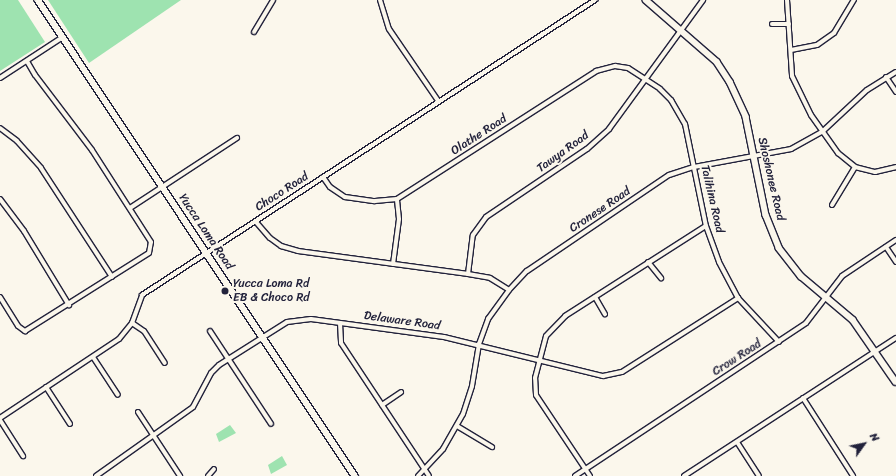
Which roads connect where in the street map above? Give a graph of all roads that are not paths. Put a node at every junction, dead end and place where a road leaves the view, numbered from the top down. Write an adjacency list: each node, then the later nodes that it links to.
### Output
1 (38, 0): 13 (main road, Yucca Loma Road)
2 (273, 0): 12 (street)
3 (380, 0): 21 (street)
4 (595, 0): 21 (street, Choco Road)
5 (646, 0): 11 (main road, Shoshonee Road)
6 (703, 0): 11 (street, Tawya Road)
7 (787, 0): 10 (street)
8 (854, 0): 14 (street)
9 (772, 24): 10 (street)
10 (789, 24): 14 (street)
11 (680, 28): 19 (street, Tawya Road); 25 (main road, Shoshonee Road)
12 (254, 32)
13 (63, 37): 15 (street); 30 (main road, Yucca Loma Road)
14 (790, 50): 23 (street)
15 (27, 61): 18 (street); 34 (street)
16 (896, 72): 17 (street, Cronese Road)
17 (886, 77): 20 (street); 23 (street, Cronese Road)
18 (0, 78)
19 (646, 78): 26 (street, Talihina Road); 32 (street, Olathe Road); 43 (street, Tawya Road)
20 (896, 92)
21 (439, 102): 29 (street, Choco Road)
22 (0, 128): 44 (street)
23 (823, 131): 25 (street, Cronese Road); 27 (street)
24 (237, 138): 30 (street)
25 (754, 156): 26 (street, Cronese Road); 49 (main road, Shoshonee Road)
26 (694, 167): 36 (street, Talihina Road); 46 (street, Cronese Road)
27 (855, 167): 28 (street); 33 (street)
28 (896, 167)
29 (323, 177): 32 (street, Olathe Road); 35 (street, Choco Road)
30 (162, 187): 34 (street); 39 (main road, Yucca Loma Road)
31 (0, 199): 51 (street)
32 (397, 199): 42 (street)
33 (832, 205)
34 (130, 208): 44 (street)
35 (256, 222): 39 (street, Choco Road); 42 (street)
36 (706, 226): 40 (street); 50 (street, Talihina Road)
37 (896, 240): 38 (street, Crow Road)
38 (886, 247): 41 (street); 49 (street, Crow Road)
39 (207, 253): 53 (street, Choco Road); 56 (main road, Yucca Loma Road)
40 (648, 262): 45 (street); 48 (street)
41 (896, 262)
42 (394, 264): 43 (street)
43 (468, 274): 46 (street)
44 (112, 277): 51 (street)
45 (661, 278)
46 (509, 290): 59 (street, Cronese Road)
47 (0, 297): 51 (street)
48 (595, 297): 52 (street); 63 (street)
49 (826, 297): 58 (street, Crow Road); 60 (main road, Shoshonee Road)
50 (738, 298): 58 (street, Talihina Road); 63 (street, Delaware Road)
51 (69, 305)
52 (605, 314)
53 (132, 323): 61 (street, Choco Road); 64 (street)
54 (340, 323): 56 (street, Delaware Road); 59 (street, Delaware Road); 70 (street)
55 (210, 331): 62 (street)
56 (262, 337): 62 (street, Delaware Road); 86 (main road, Yucca Loma Road)
57 (896, 338): 60 (street)
58 (779, 342): 82 (street, Crow Road)
59 (479, 344): 63 (street, Delaware Road); 75 (street, Cronese Road)
60 (876, 351): 65 (main road, Shoshonee Road); 69 (street)
61 (93, 357): 66 (street, Choco Road); 68 (street)
62 (228, 359): 74 (street); 76 (street, Delaware Road)
63 (538, 360): 82 (street)
64 (165, 363)
65 (896, 382)
66 (46, 387): 72 (street, Choco Road); 73 (street)
67 (401, 392): 70 (street)
68 (118, 395)
69 (803, 398): 77 (street); 93 (street)
70 (382, 405): 81 (street)
71 (138, 412): 76 (street)
72 (0, 419): 79 (street)
73 (70, 424)
74 (271, 424)
75 (457, 426): 78 (street); 81 (street, Cronese Road)
76 (153, 435): 83 (street, Delaware Road); 84 (street)
77 (737, 442): 91 (street); 92 (street)
78 (492, 447)
79 (23, 456)
80 (214, 469): 85 (street)
81 (425, 470): 87 (street, Cronese Road); 88 (street)
82 (585, 470): 89 (street, Crow Road); 90 (street)
83 (96, 476)
84 (180, 476)
85 (208, 476)
86 (355, 476)
87 (418, 476)
88 (429, 476)
89 (575, 476)
90 (590, 476)
91 (684, 476)
92 (759, 476)
93 (853, 476)

